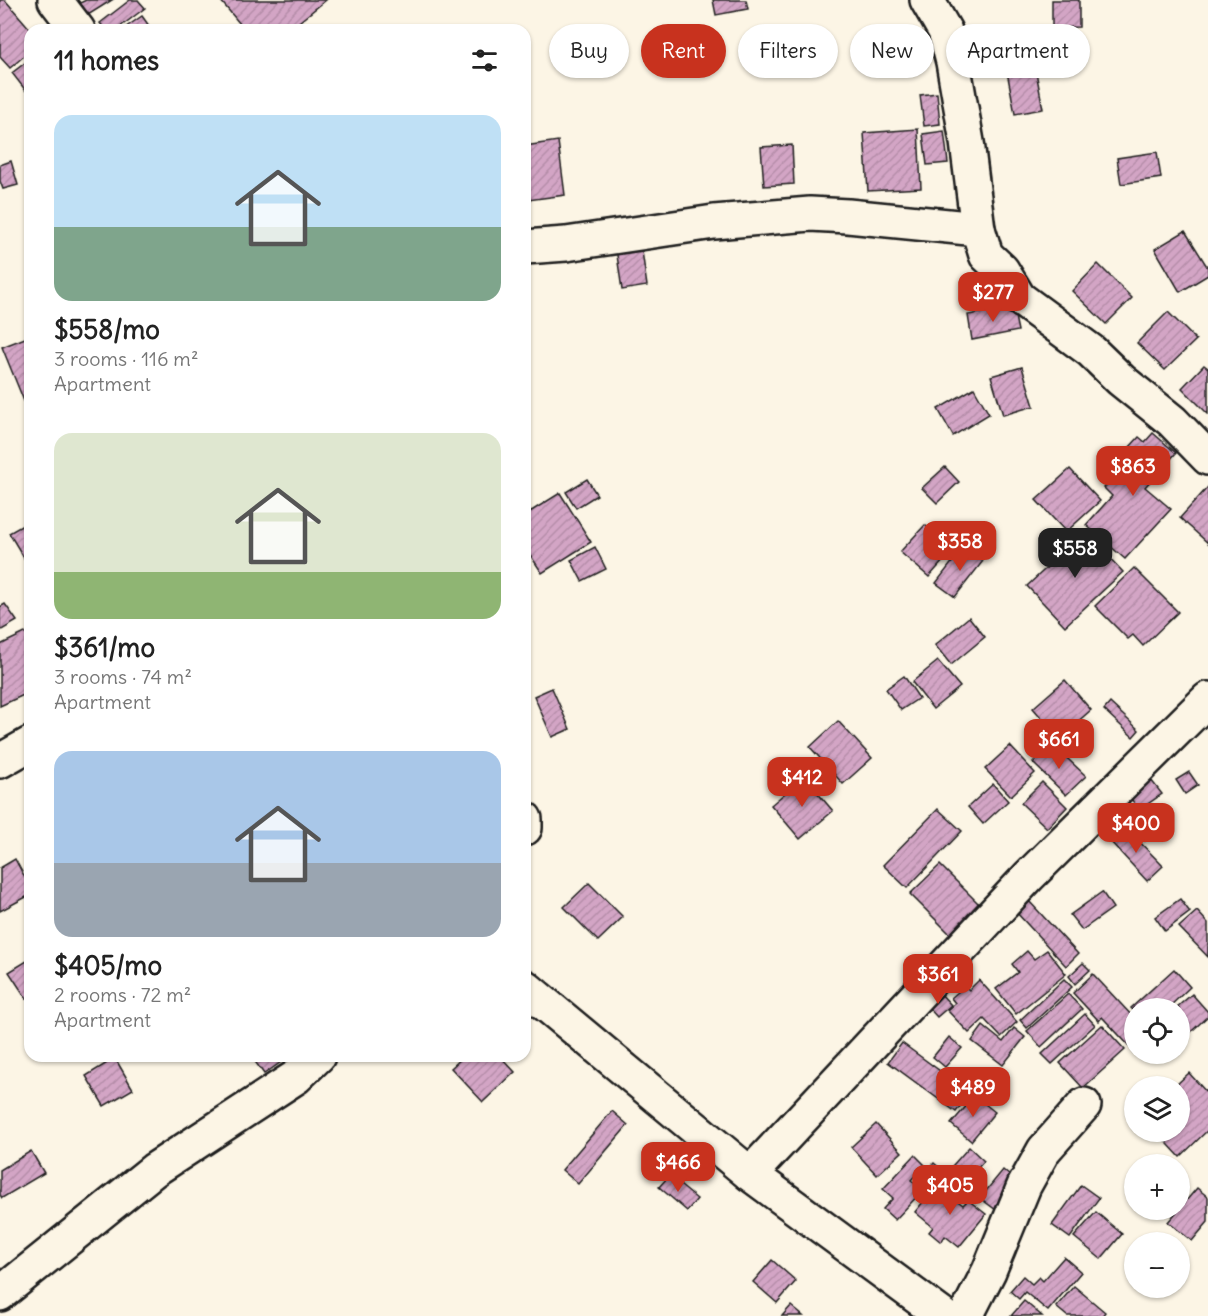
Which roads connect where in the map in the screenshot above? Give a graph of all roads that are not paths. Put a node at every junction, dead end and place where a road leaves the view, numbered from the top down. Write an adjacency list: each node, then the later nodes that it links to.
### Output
1 (55, 0): 3 (street)
2 (927, 0): 4 (street)
3 (73, 24)
4 (978, 229): 5 (street); 6 (street)
5 (531, 247)
6 (1208, 458)
7 (1208, 699): 13 (street)
8 (24, 747): 9 (street)
9 (0, 761)
10 (531, 992): 13 (street)
11 (312, 1062): 14 (street)
12 (1084, 1105): 16 (street)
13 (750, 1174): 15 (street)
14 (0, 1294)
15 (943, 1316)
16 (966, 1316)

